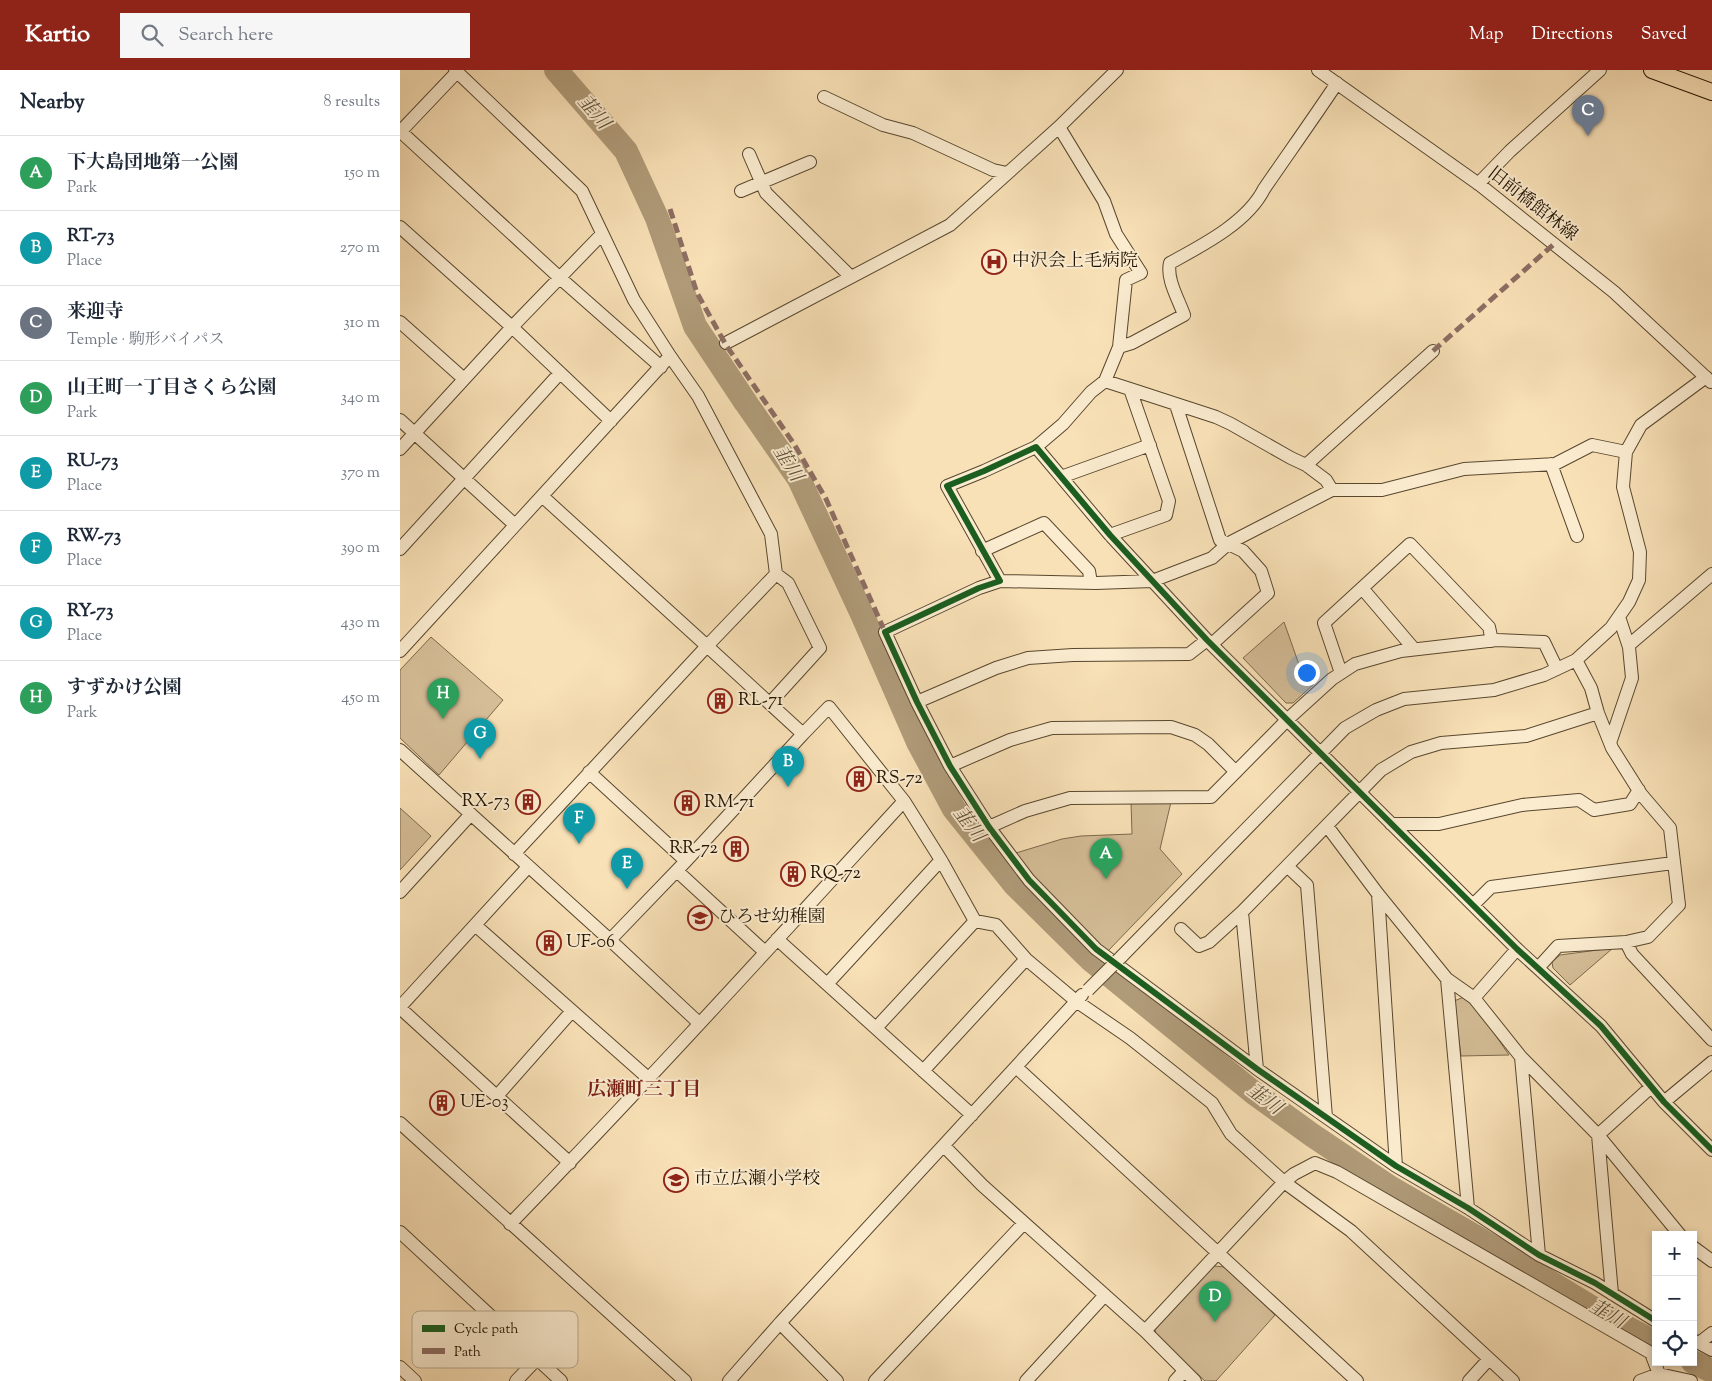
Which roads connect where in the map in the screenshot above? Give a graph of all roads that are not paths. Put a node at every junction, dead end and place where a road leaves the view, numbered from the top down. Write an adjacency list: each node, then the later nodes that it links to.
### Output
1 (1117, 70): 9 (street)
2 (1318, 70): 6 (street, 旧前橋館林線)
3 (1600, 70): 15 (street)
4 (1652, 70): 7 (main road)
5 (456, 71): 10 (street); 18 (street)
6 (1337, 83): 15 (street, 旧前橋館林線); 24 (street)
7 (1712, 92)
8 (824, 97): 13 (street)
9 (1059, 127): 13 (street); 24 (street)
10 (400, 132): 20 (street)
11 (749, 154): 14 (street)
12 (810, 162): 14 (street)
13 (1007, 173): 19 (street)
14 (761, 182): 16 (street); 19 (street)
15 (1478, 184): 30 (street, 旧前橋館林線)
16 (741, 190)
17 (400, 227): 22 (street)
18 (602, 234): 20 (street); 26 (street)
19 (851, 277): 23 (street)
20 (560, 278): 22 (street); 27 (street)
21 (400, 322): 29 (street)
22 (512, 327): 28 (street); 29 (street)
23 (726, 343)
24 (1119, 347): 31 (street)
25 (1433, 351): 42 (street)
26 (670, 356): 27 (street); 53 (street)
27 (661, 367): 35 (street)
28 (560, 373): 35 (street); 44 (street)
29 (464, 379): 36 (street)
30 (1709, 380): 40 (street)
31 (1105, 381): 32 (street); 38 (street)
32 (1130, 389): 33 (street); 37 (street)
33 (1176, 405): 42 (street); 50 (street)
34 (400, 420): 36 (street)
35 (611, 421): 46 (street)
36 (414, 433): 39 (street); 44 (street)
37 (1150, 444): 43 (street); 48 (street)
38 (1036, 447): 43 (street); 52 (street)
39 (400, 449)
40 (1626, 452): 41 (street); 59 (street)
41 (1551, 464): 45 (street); 49 (street)
42 (1306, 465): 45 (street)
43 (1061, 477): 48 (street)
44 (464, 478): 47 (street); 51 (street)
45 (1332, 490): 50 (street)
46 (542, 496): 47 (street); 63 (street)
47 (515, 526): 65 (street)
48 (1110, 535): 55 (street)
49 (1577, 536)
50 (1229, 543): 55 (street); 61 (street)
51 (400, 548)
52 (982, 550): 56 (street); 57 (street)
53 (776, 574): 63 (street); 70 (street)
54 (1712, 574): 62 (street)
55 (1152, 581): 57 (street); 61 (street)
56 (1000, 582): 57 (street); 69 (street)
57 (1091, 583)
58 (1362, 588): 60 (street); 64 (street); 68 (street)
59 (1619, 617): 62 (street); 66 (street)
60 (1492, 641): 64 (street); 67 (street)
61 (1209, 642): 69 (street); 72 (street)
62 (1629, 645): 74 (street)
63 (707, 646): 70 (street); 78 (street)
64 (1414, 649): 68 (street)
65 (400, 651)
66 (1576, 660): 67 (street); 71 (street)
67 (1557, 669): 76 (street)
68 (1342, 673): 72 (street)
69 (917, 702): 77 (street)
70 (770, 703): 73 (street)
71 (1598, 713): 74 (street); 81 (street)
72 (1288, 719): 76 (street); 79 (street)
73 (803, 734): 82 (street); 89 (street)
74 (1610, 743): 80 (street)
75 (400, 750): 83 (street)
76 (1321, 755): 81 (street); 111 (street, bridge)
77 (950, 766): 79 (street); 86 (street)
78 (589, 772): 87 (street); 89 (street)
79 (1236, 772): 86 (street)
80 (1639, 790): 84 (street); 90 (street)
81 (1359, 792): 84 (street); 85 (street)
82 (904, 801): 88 (street); 101 (street)
83 (471, 814): 87 (street); 94 (street)
84 (1391, 824): 96 (street)
85 (1327, 826): 91 (street); 95 (street)
86 (990, 827): 120 (street)
87 (514, 854): 92 (street)
88 (941, 860): 98 (street); 109 (street)
89 (686, 861): 93 (street)
90 (1674, 863): 96 (street); 103 (street)
91 (1287, 866): 97 (street); 127 (street)
92 (528, 867): 99 (street); 102 (street)
93 (676, 871): 102 (street); 105 (street)
94 (400, 892)
95 (1378, 894): 108 (street); 133 (street)
96 (1473, 905): 104 (street)
97 (1242, 912): 100 (street); 120 (street)
98 (975, 921): 106 (street); 115 (street)
99 (475, 924): 112 (street); 113 (street)
100 (1181, 929)
101 (777, 939): 105 (street); 109 (street)
102 (610, 940): 114 (street)
103 (1626, 942): 107 (street); 116 (street)
104 (1517, 949): 107 (street); 110 (street)
105 (765, 952): 114 (street)
106 (1026, 959): 111 (street); 121 (street)
107 (1538, 968): 123 (street)
108 (1447, 979): 110 (street); 135 (street)
109 (828, 983): 115 (street)
110 (1474, 998): 117 (street)
111 (1076, 1001): 119 (street); 134 (street)
112 (400, 1007): 124 (street)
113 (572, 1011): 122 (street); 124 (street)
114 (699, 1023): 122 (street)
115 (876, 1028): 121 (street)
116 (1712, 1040)
117 (1521, 1057): 129 (street); 142 (street)
118 (1712, 1062): 125 (street)
119 (1016, 1067): 126 (street); 141 (street)
120 (1257, 1069): 127 (street)
121 (923, 1071): 126 (street)
122 (648, 1078): 132 (street)
123 (1651, 1087): 125 (street); 129 (street)
124 (497, 1096): 132 (street)
125 (1664, 1102): 131 (street)
126 (972, 1115): 130 (street)
127 (1326, 1117): 133 (street)
128 (402, 1130): 137 (street)
129 (1598, 1135): 138 (street); 144 (street)
130 (944, 1146): 136 (street); 148 (street)
131 (1712, 1150)
132 (570, 1162): 137 (street)
133 (1396, 1166): 135 (street)
134 (1284, 1182): 141 (street); 154 (street); 159 (street)
135 (1468, 1208): 142 (street)
136 (1024, 1223): 145 (street); 166 (street)
137 (510, 1224): 163 (street)
138 (1677, 1231)
139 (400, 1232): 146 (street)
140 (1697, 1250): 143 (street)
141 (1218, 1254): 149 (street); 170 (street)
142 (1539, 1255): 144 (street)
143 (1712, 1261)
144 (1612, 1294): 147 (street)
145 (1104, 1295): 149 (street); 167 (street)
146 (485, 1311)
147 (1652, 1318)
148 (780, 1323): 164 (street); 165 (street)
149 (1145, 1331): 158 (street)
150 (1712, 1333): 151 (street)
151 (1697, 1341)
152 (1697, 1342): 153 (street)
153 (1712, 1350)
154 (1489, 1359): 171 (street); 172 (street)
155 (400, 1367): 160 (street)
156 (528, 1368): 161 (street)
157 (547, 1368): 162 (street)
158 (1184, 1371): 168 (street); 169 (street)
159 (1659, 1374): 173 (street); 174 (street)
160 (415, 1381)
161 (516, 1381)
162 (561, 1381)
163 (685, 1381)
164 (729, 1381)
165 (838, 1381)
166 (875, 1381)
167 (1026, 1381)
168 (1175, 1381)
169 (1195, 1381)
170 (1357, 1381)
171 (1468, 1381)
172 (1513, 1381)
173 (1640, 1381)
174 (1690, 1381)

